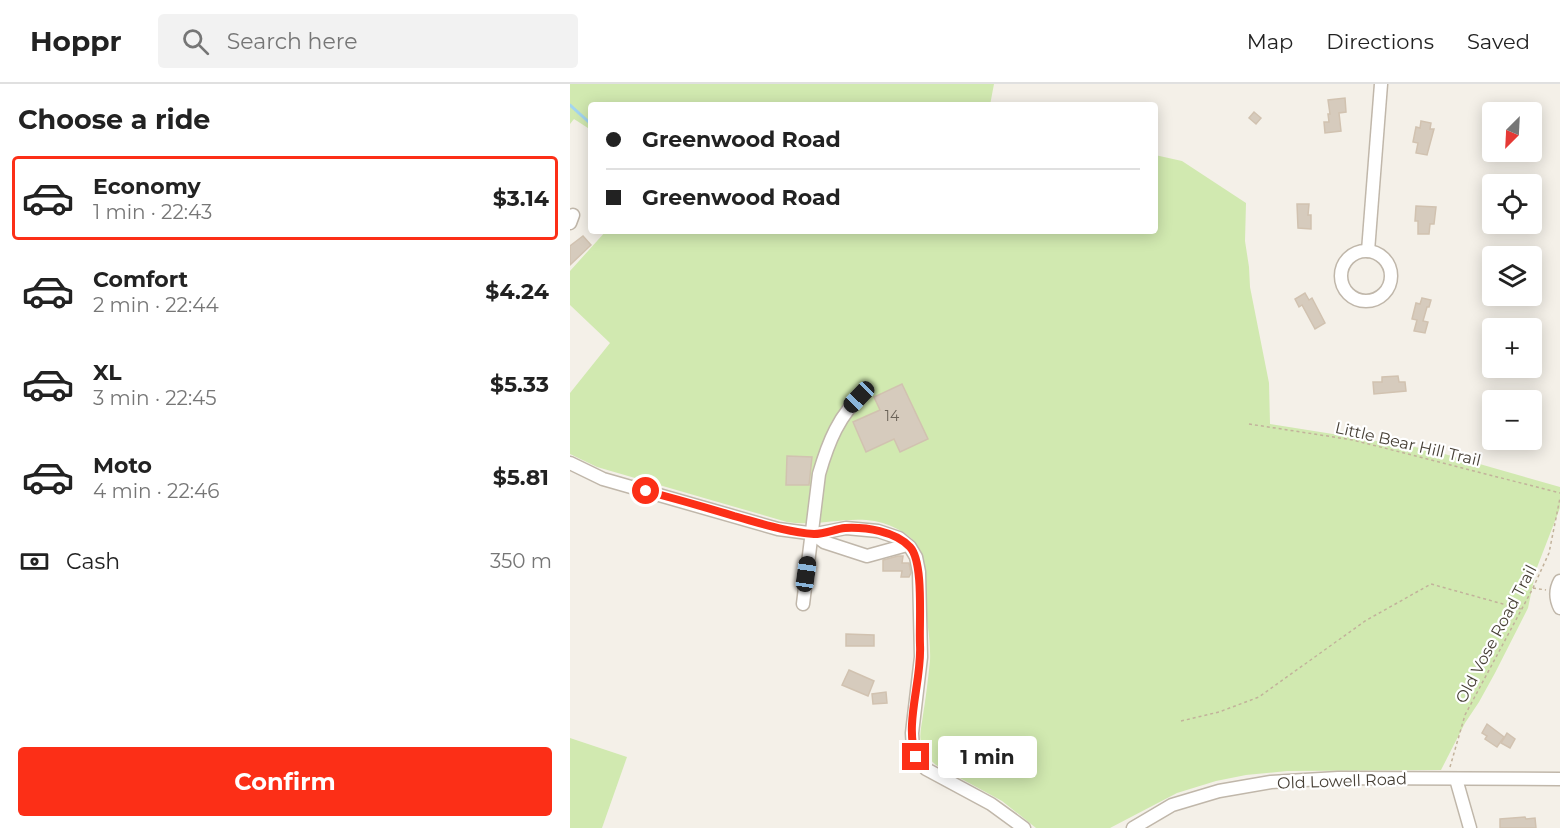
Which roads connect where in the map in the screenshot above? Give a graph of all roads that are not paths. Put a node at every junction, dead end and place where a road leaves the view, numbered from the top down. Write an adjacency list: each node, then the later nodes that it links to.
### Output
1 (1381, 84): 2 (street)
2 (1368, 251): 2 (street)
3 (865, 392): 5 (street)
4 (570, 463): 5 (street)
5 (812, 533): 6 (street); 6 (street); 8 (street)
6 (907, 545): 12 (street)
7 (1558, 586): 9 (street)
8 (803, 604)
9 (1560, 608)
10 (1452, 779): 11 (street, Old Lowell Road); 13 (street, Old Lowell Road); 14 (street)
11 (1560, 779)
12 (1024, 828)
13 (1133, 828)
14 (1470, 828)

